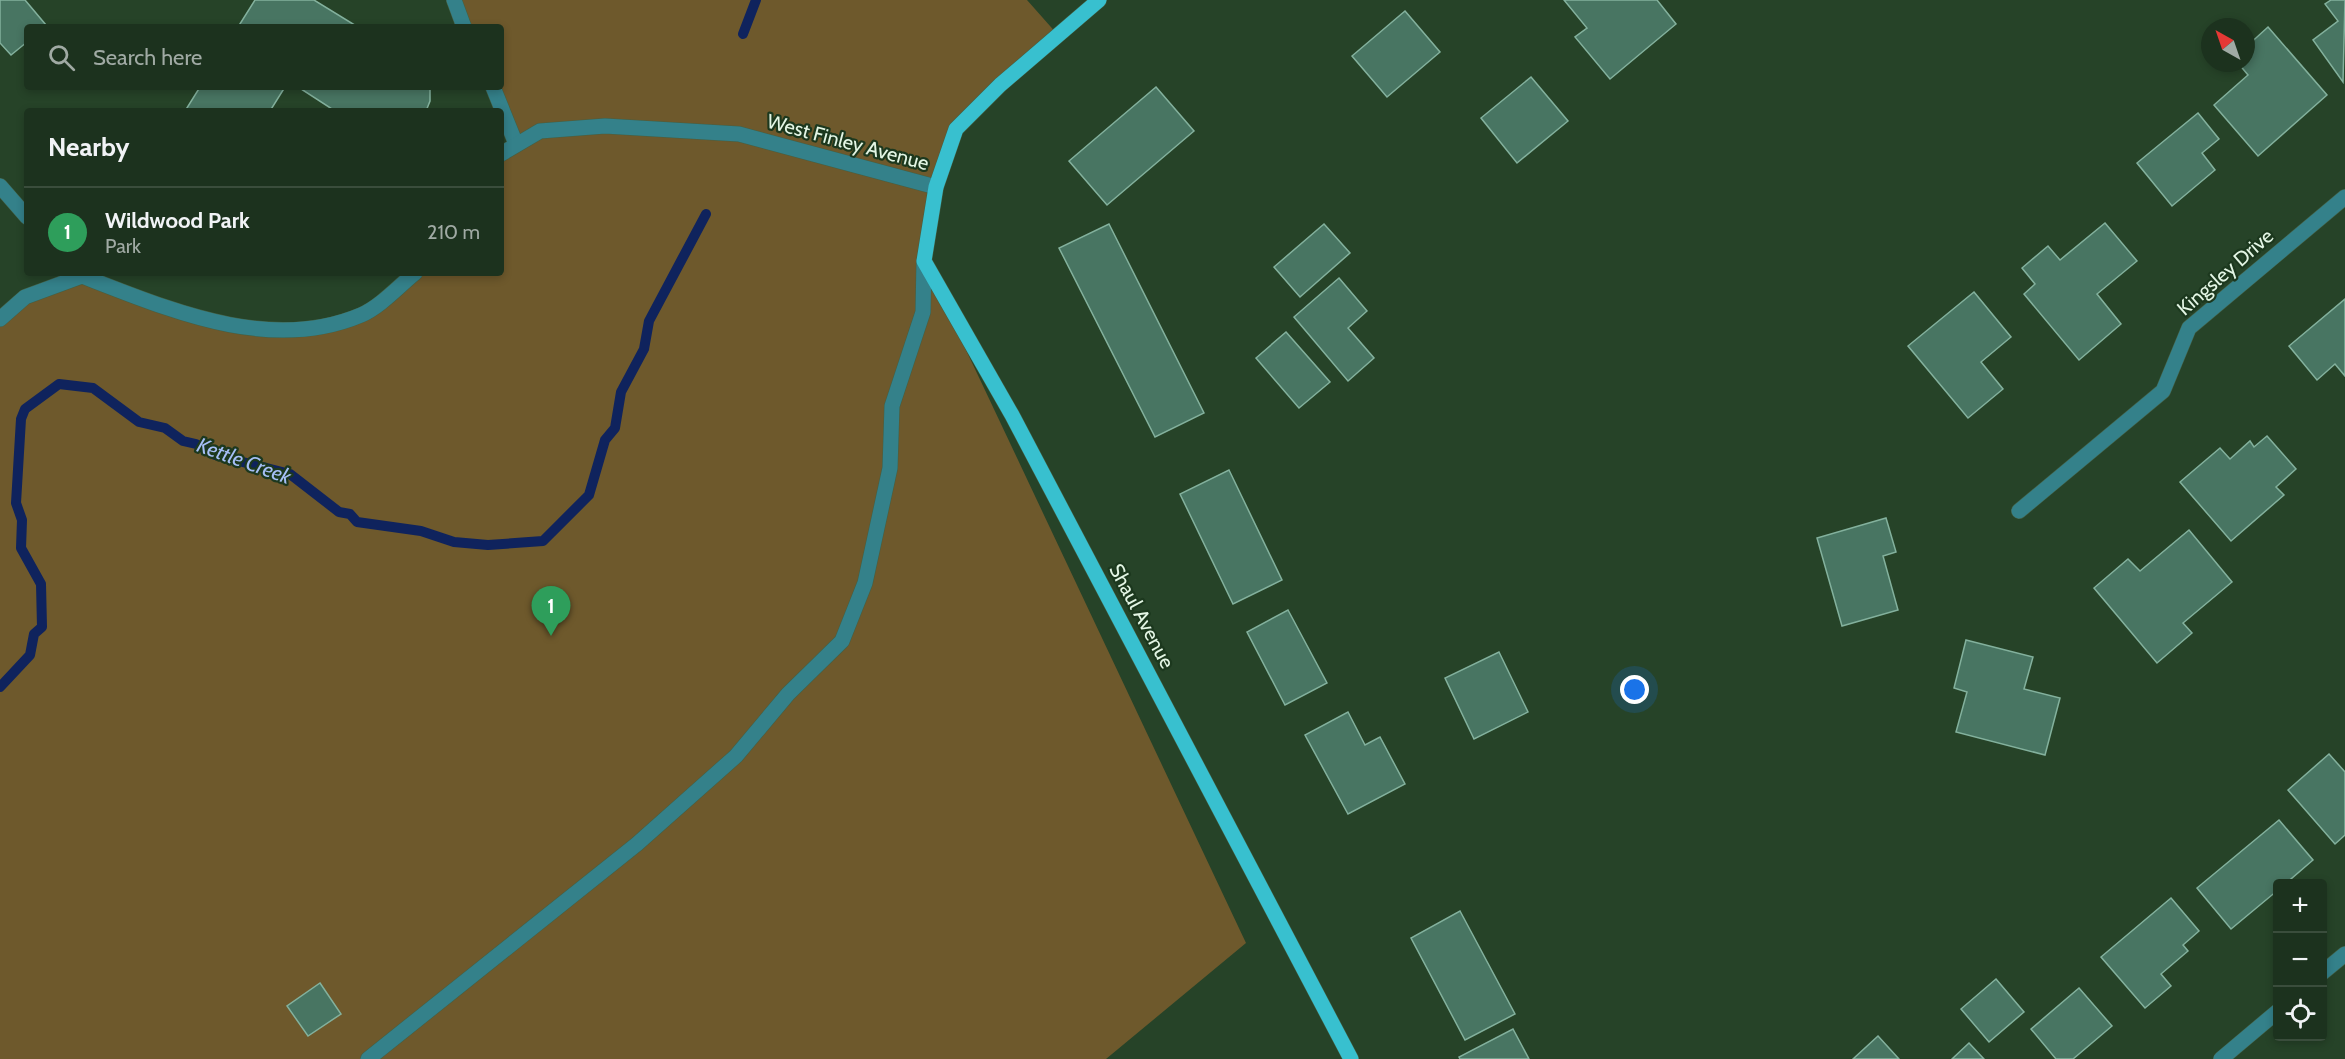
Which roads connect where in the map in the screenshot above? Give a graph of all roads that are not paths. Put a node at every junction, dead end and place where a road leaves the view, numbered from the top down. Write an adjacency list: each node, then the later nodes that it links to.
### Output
1 (454, 0): 3 (street)
2 (1100, 0): 10 (main road, West Finley Avenue)
3 (463, 24)
4 (494, 90): 5 (street)
5 (501, 108)
6 (504, 114): 7 (street)
7 (516, 144): 8 (street, West Finley Avenue); 10 (street, West Finley Avenue)
8 (504, 152)
9 (0, 186): 12 (street)
10 (936, 187): 13 (main road)
11 (2345, 196): 18 (street, Kingsley Drive)
12 (24, 214)
13 (924, 261): 22 (street); 23 (main road, Shaul Avenue)
14 (78, 276): 17 (street)
15 (83, 276): 16 (street)
16 (411, 276)
17 (0, 319)
18 (2019, 511)
19 (2345, 954): 20 (street)
20 (2327, 969)
21 (2273, 1014): 24 (street)
22 (368, 1059)
23 (1351, 1059)
24 (2221, 1059)

